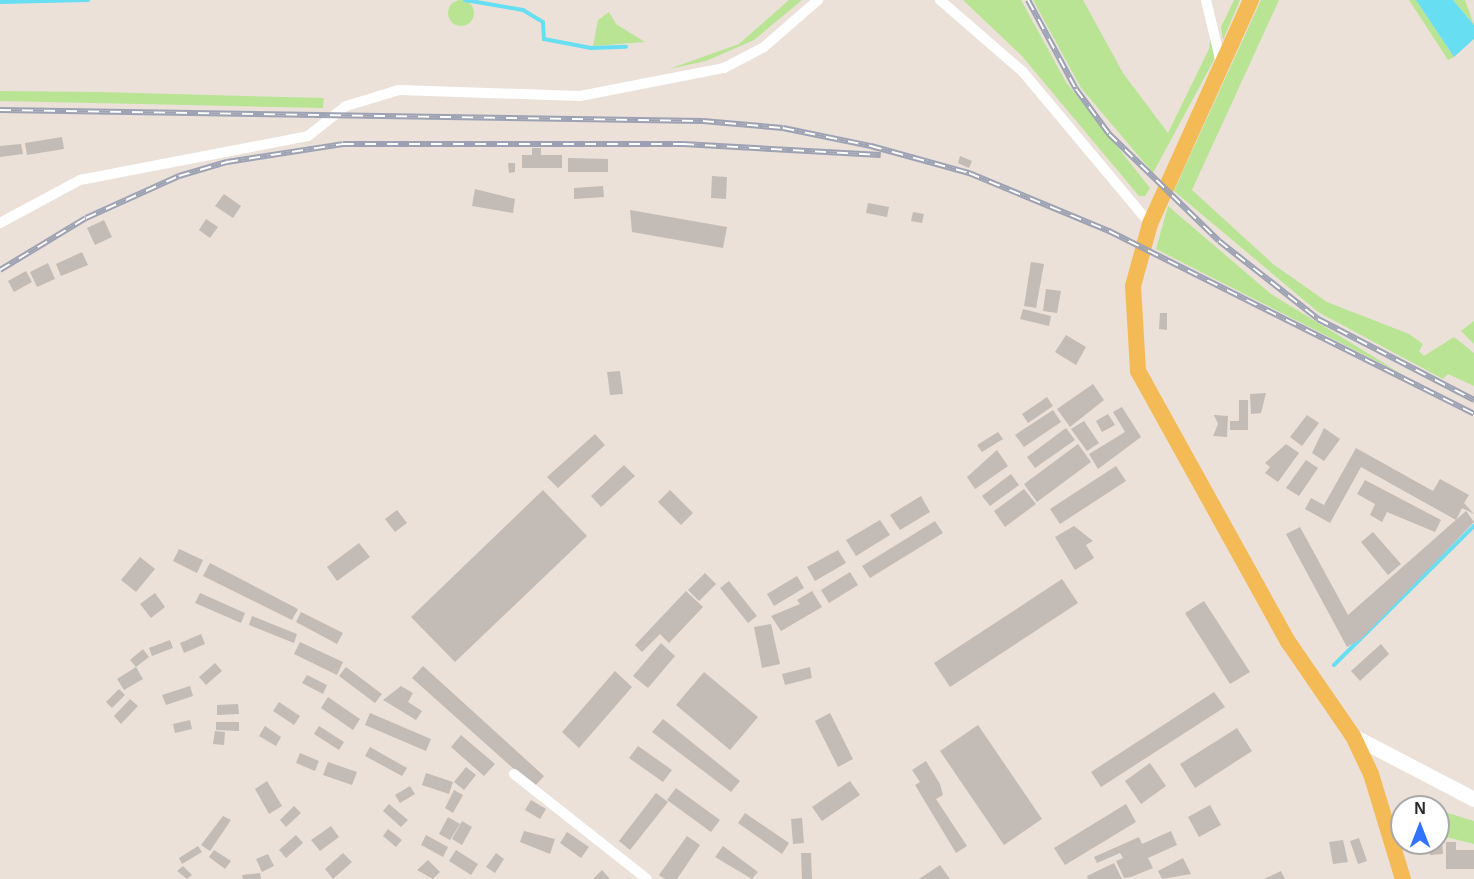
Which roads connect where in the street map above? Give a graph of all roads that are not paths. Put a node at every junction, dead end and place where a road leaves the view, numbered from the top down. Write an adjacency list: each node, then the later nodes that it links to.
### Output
1 (818, 0): 6 (street)
2 (940, 0): 7 (street)
3 (1206, 0): 5 (street)
4 (1251, 0): 5 (main road)
5 (1221, 67): 7 (main road)
6 (0, 223)
7 (1148, 232): 8 (main road)
8 (1353, 736): 10 (main road); 12 (main road)
9 (514, 774): 11 (street)
10 (1474, 800)
11 (647, 879)
12 (1403, 879)

